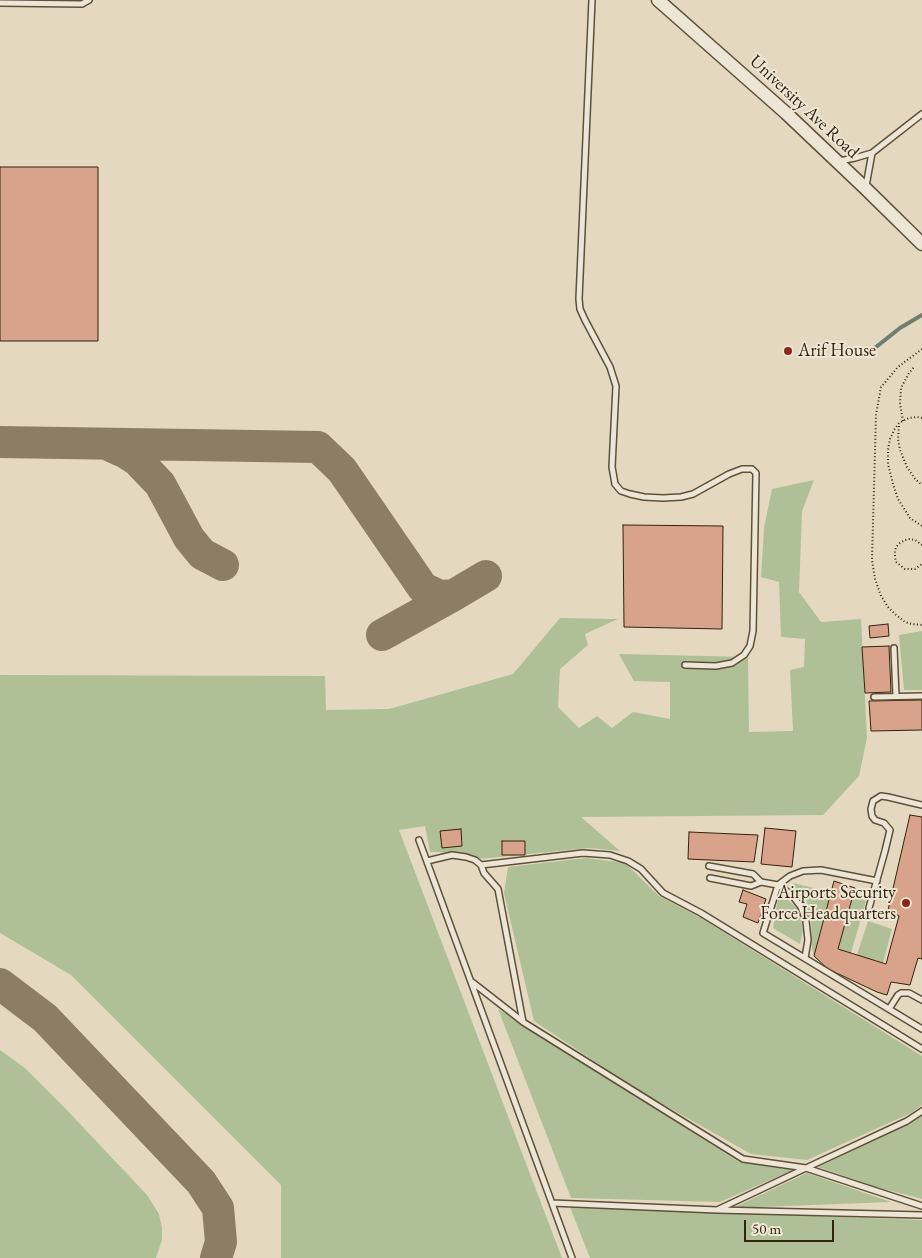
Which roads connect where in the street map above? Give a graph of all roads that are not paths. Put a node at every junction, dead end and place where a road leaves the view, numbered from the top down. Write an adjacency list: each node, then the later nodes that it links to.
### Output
1 (89, 0): 4 (lane)
2 (592, 0): 12 (lane)
3 (658, 0): 8 (street, University Ave Road)
4 (66, 2): 5 (lane)
5 (0, 3)
6 (922, 114): 7 (lane)
7 (872, 153): 8 (lane); 9 (lane)
8 (837, 161): 9 (street, University Ave Road)
9 (865, 188): 10 (street, University Ave Road)
10 (922, 244)
11 (894, 648): 13 (lane)
12 (685, 665)
13 (896, 696): 14 (lane); 15 (lane)
14 (922, 696)
15 (874, 697)
16 (922, 805): 22 (lane)
17 (419, 840): 18 (lane)
18 (427, 861): 19 (lane); 27 (lane)
19 (481, 865): 30 (lane); 32 (lane)
20 (709, 866): 23 (lane)
21 (710, 878): 23 (lane)
22 (877, 881): 24 (lane); 25 (lane)
23 (761, 882): 24 (lane)
24 (778, 885): 26 (lane); 26 (lane)
25 (870, 908)
26 (805, 958): 29 (lane)
27 (471, 981): 30 (lane); 35 (lane)
28 (922, 1000): 29 (lane)
29 (889, 1009): 31 (lane)
30 (522, 1022): 34 (lane)
31 (922, 1029)
32 (922, 1049)
33 (922, 1111): 34 (lane)
34 (806, 1168): 36 (lane); 37 (lane)
35 (552, 1203): 37 (lane); 39 (lane)
36 (922, 1206)
37 (717, 1210): 38 (lane)
38 (922, 1215)
39 (572, 1258)

